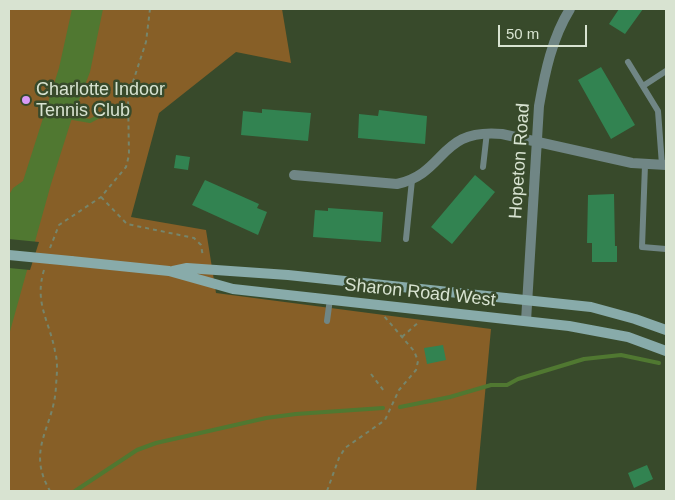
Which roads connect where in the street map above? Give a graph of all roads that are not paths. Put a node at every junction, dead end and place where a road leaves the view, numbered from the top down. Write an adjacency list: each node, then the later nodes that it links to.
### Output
1 (568, 9): 6 (street, Hopeton Road)
2 (628, 62): 4 (lane)
3 (666, 70): 4 (lane)
4 (643, 86): 8 (lane)
5 (487, 132): 6 (street); 9 (lane); 11 (street)
6 (536, 141): 7 (street); 17 (street, Hopeton Road)
7 (645, 165): 8 (street); 13 (lane)
8 (664, 165)
9 (483, 168)
10 (294, 175): 11 (street)
11 (412, 180): 12 (lane)
12 (406, 239)
13 (666, 249)
14 (9, 255): 15 (main road, Sharon Road West, bridge)
15 (169, 271): 16 (main road, Sharon Road West); 17 (main road, Sharon Road West)
16 (330, 299): 18 (lane); 19 (main road, Sharon Road West)
17 (528, 301): 19 (street, Hopeton Road); 20 (main road, Sharon Road West)
18 (327, 321)
19 (526, 321): 21 (main road, Sharon Road West)
20 (666, 330)
21 (666, 351)

